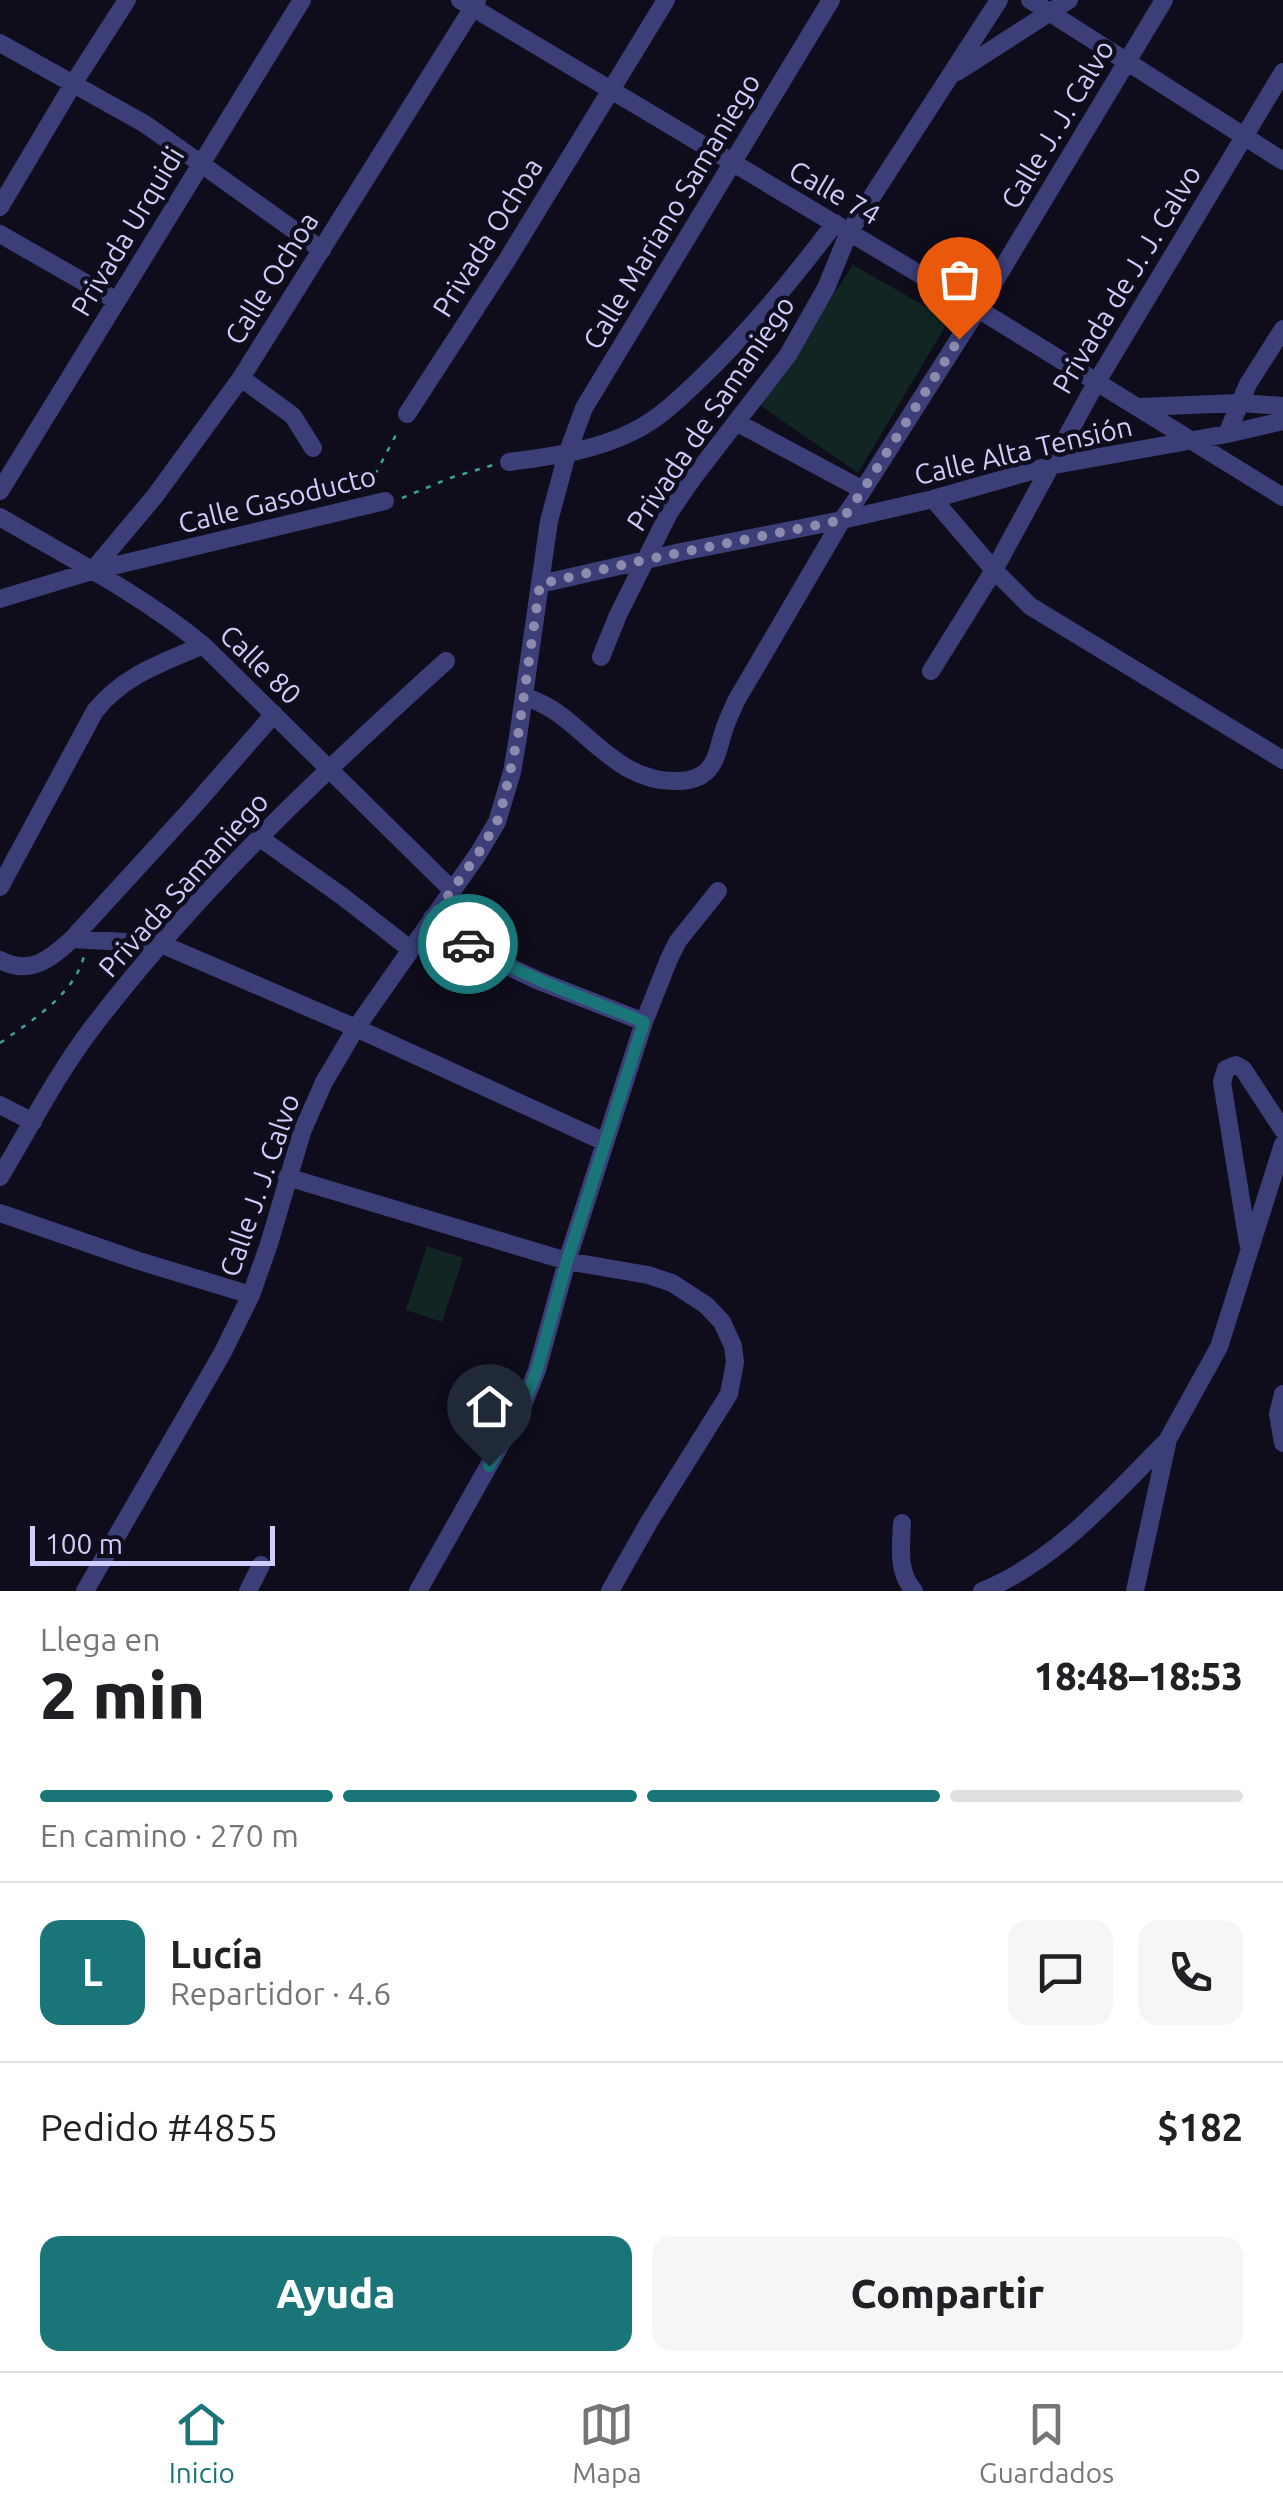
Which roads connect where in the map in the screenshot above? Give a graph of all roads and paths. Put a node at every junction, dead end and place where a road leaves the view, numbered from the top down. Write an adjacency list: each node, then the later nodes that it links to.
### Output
1 (126, 0): 15 (street)
2 (302, 0): 19 (street, Privada Urquidi)
3 (666, 0): 16 (street, Privada Ochoa)
4 (831, 0): 20 (street, Calle Mariano Samaniego)
5 (999, 0): 14 (street, Privada de Samaniego)
6 (1030, 0): 10 (street)
7 (1069, 0): 10 (street)
8 (1164, 0): 12 (street, Calle J. J. Calvo)
9 (471, 3): 16 (street, Calle 74); 24 (street, Calle Ochoa)
10 (1051, 14): 12 (street); 14 (street)
11 (0, 43): 15 (street)
12 (1126, 62): 17 (street); 26 (street, Calle J. J. Calvo)
13 (1283, 72): 17 (street, Privada de J. J. Calvo)
14 (953, 75): 22 (street, Privada de Samaniego)
15 (73, 84): 19 (street); 21 (street)
16 (612, 90): 20 (street, Calle 74); 33 (street, Privada Ochoa)
17 (1243, 136): 18 (street); 29 (street, Privada de J. J. Calvo)
18 (1283, 161)
19 (201, 164): 24 (street); 25 (street, Privada Urquidi)
20 (732, 164): 22 (street, Calle 74); 39 (street, Calle Mariano Samaniego)
21 (0, 207)
22 (842, 228): 26 (street, Calle 74); 35 (street, Privada de Samaniego); 39 (street, Privada de Samaniego)
23 (0, 234): 25 (street)
24 (322, 250): 28 (street, Calle Ochoa)
25 (117, 301): 43 (street, Privada Urquidi)
26 (978, 308): 29 (street, Calle 74); 42 (street, Calle J. J. Calvo)
27 (1283, 329): 30 (street)
28 (241, 378): 38 (street); 52 (street, Calle Ochoa)
29 (1096, 383): 32 (street, Calle 74); 41 (street, Privada de J. J. Calvo)
30 (1239, 403): 31 (street); 32 (street); 36 (street)
31 (1283, 406)
32 (1138, 407): 37 (street, Calle 74)
33 (407, 414): 47 (path)
34 (1283, 420): 36 (street, Calle Alta Tensión)
35 (736, 422): 42 (street); 50 (street, Privada de Samaniego)
36 (1227, 434): 37 (street, Calle Alta Tensión)
37 (1190, 441): 41 (street, Calle Alta Tensión); 44 (street, Calle 74)
38 (314, 448)
39 (567, 454): 40 (street); 53 (street, Calle J. J. Calvo)
40 (509, 462): 46 (path, Calle Gasoducto)
41 (1049, 466): 45 (street, Calle Alta Tensión); 51 (street, Privada de J. J. Calvo)
42 (863, 490): 49 (street, Calle J. J. Calvo)
43 (0, 492)
44 (1283, 497)
45 (933, 499): 49 (street, Calle Alta Tensión); 51 (street)
46 (385, 501): 47 (street, Calle Gasoducto)
47 (360, 506): 52 (street, Calle Gasoducto)
48 (0, 516): 52 (street, Calle 80)
49 (842, 520): 50 (street, Calle Alta Tensión); 59 (street, Calle J. J. Calvo)
50 (644, 560): 53 (street, Calle Alta Tensión); 56 (street, Privada de Samaniego)
51 (994, 570): 58 (street, Privada de J. J. Calvo); 61 (street)
52 (92, 572): 54 (street, Calle Gasoducto); 55 (street, Calle 80)
53 (540, 584): 59 (street, Calle J. J. Calvo)
54 (0, 599)
55 (203, 645): 60 (street, Calle 80); 64 (street)
56 (600, 656)
57 (446, 661): 62 (street, Privada Samaniego)
58 (931, 672)
59 (524, 696): 65 (street, Calle J. J. Calvo)
60 (274, 714): 62 (street, Calle 80); 68 (street)
61 (1283, 760)
62 (328, 768): 63 (street, Privada Samaniego); 65 (street, Calle 80)
63 (260, 838): 69 (street, Privada Samaniego); 70 (street)
64 (0, 887)
65 (452, 890): 67 (street, Calle J. J. Calvo)
66 (718, 890): 72 (street)
67 (432, 918): 70 (street, Calle J. J. Calvo); 72 (street)
68 (80, 939): 69 (street); 71 (street); 74 (path)
69 (161, 944): 73 (street); 76 (street, Privada Samaniego)
70 (410, 949): 73 (street, Calle J. J. Calvo)
71 (0, 960)
72 (644, 1022): 78 (street)
73 (356, 1028): 78 (street); 81 (street, Calle J. J. Calvo)
74 (0, 1044)
75 (0, 1105): 76 (street)
76 (33, 1122): 80 (street, Privada Samaniego)
77 (1283, 1130): 83 (street)
78 (605, 1142): 84 (street)
79 (1283, 1144): 83 (street)
80 (0, 1177)
81 (287, 1177): 84 (street); 85 (street, Calle J. J. Calvo)
82 (0, 1213): 85 (street)
83 (1248, 1249): 87 (street)
84 (567, 1261): 93 (street); 94 (street)
85 (251, 1295): 91 (street, Calle J. J. Calvo)
86 (1283, 1394): 88 (street)
87 (1168, 1439): 96 (street); 97 (street)
88 (1283, 1442)
89 (902, 1523): 95 (street)
90 (262, 1566): 92 (street)
91 (86, 1591)
92 (248, 1591)
93 (418, 1591)
94 (610, 1591)
95 (914, 1591)
96 (982, 1591)
97 (1135, 1591)

